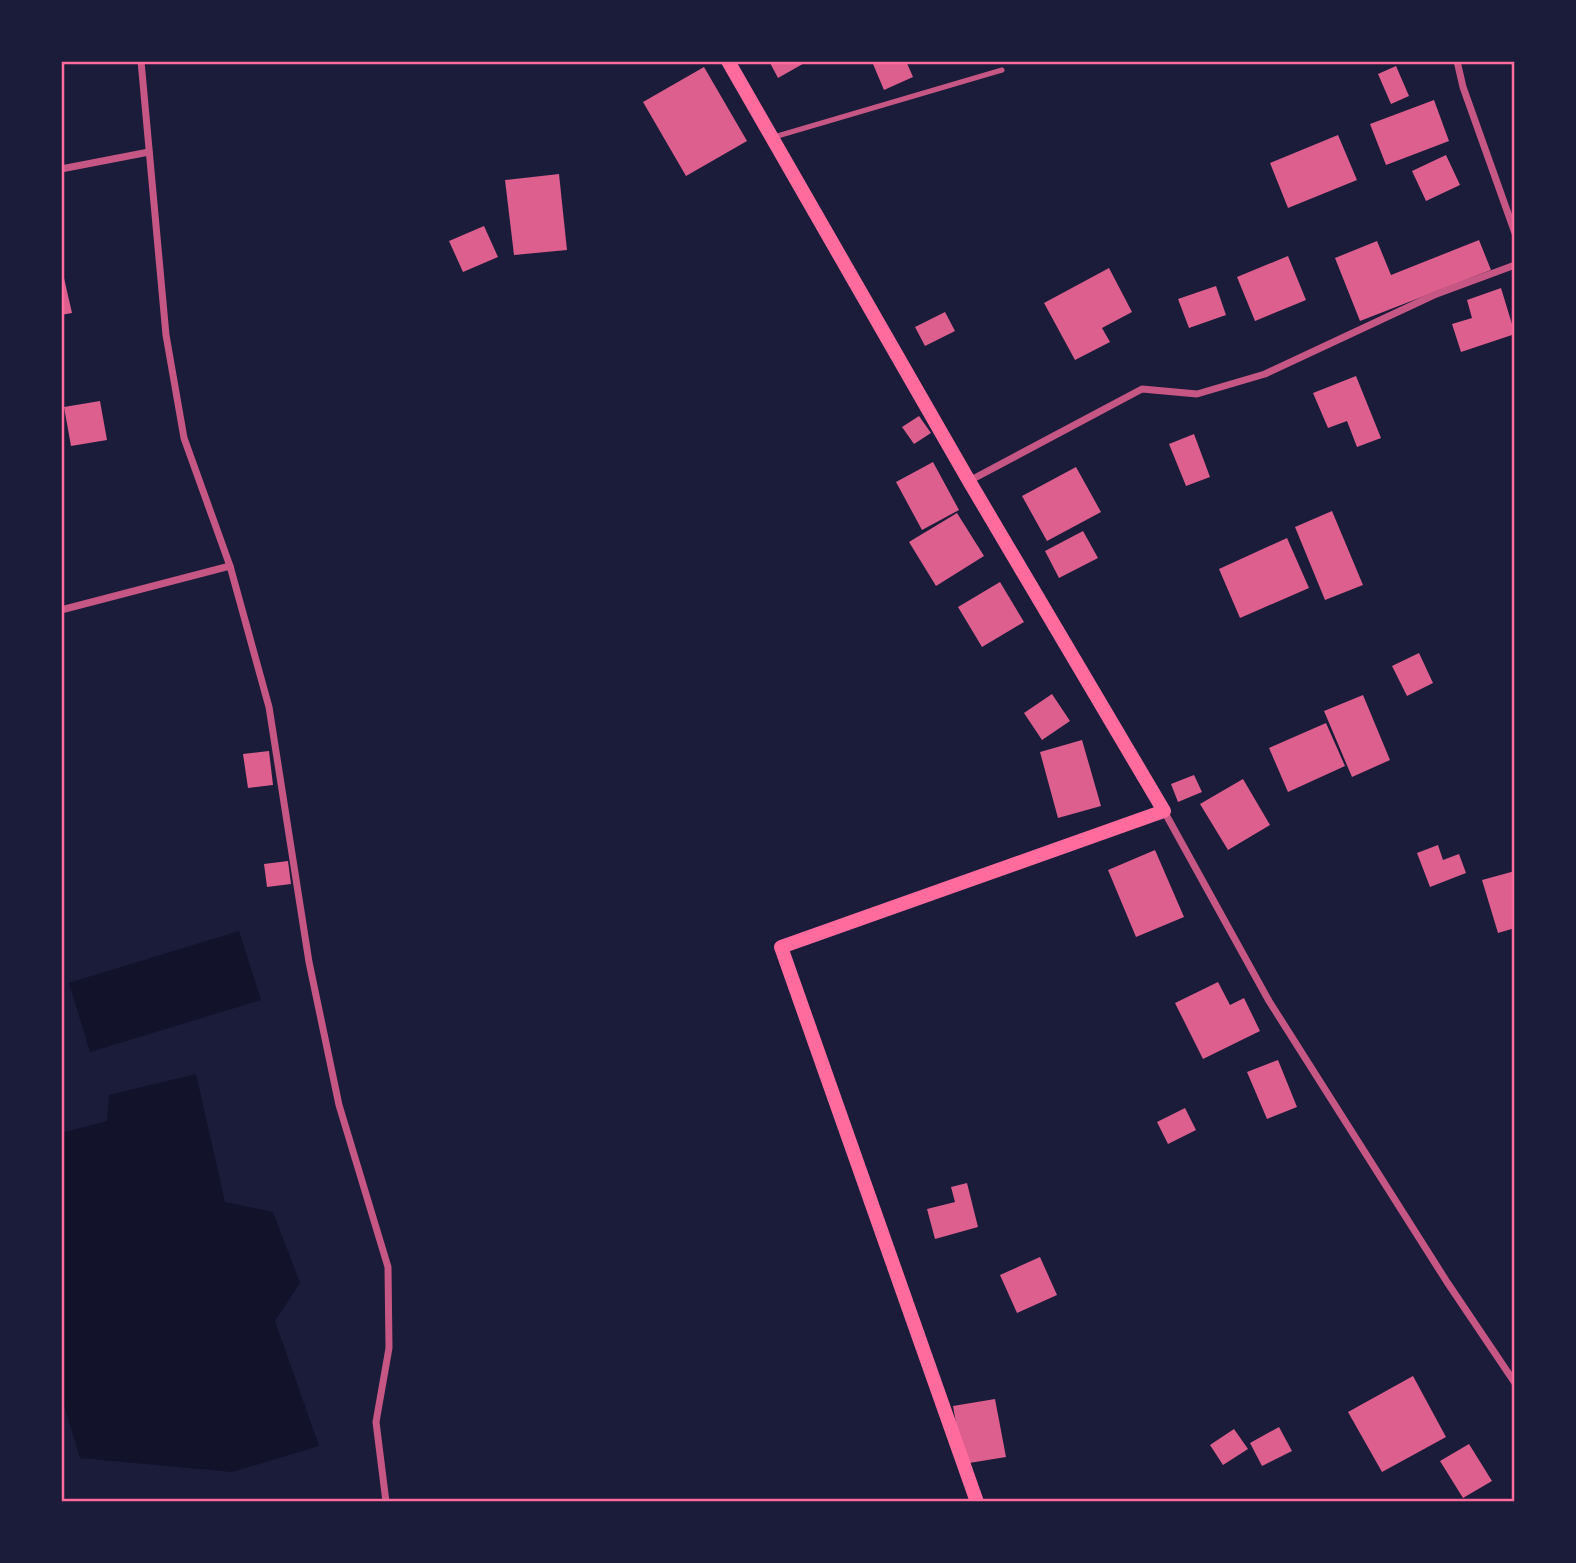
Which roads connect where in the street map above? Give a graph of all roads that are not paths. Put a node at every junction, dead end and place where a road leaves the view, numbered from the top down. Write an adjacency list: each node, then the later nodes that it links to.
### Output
1 (141, 61): 6 (street)
2 (728, 61): 5 (main road)
3 (1457, 61): 8 (street)
4 (1002, 69): 5 (lane)
5 (771, 138): 10 (main road)
6 (149, 152): 7 (street); 11 (street)
7 (61, 169)
8 (1515, 233)
9 (1515, 265): 10 (street)
10 (969, 481): 13 (main road)
11 (230, 566): 12 (street); 15 (street)
12 (61, 610)
13 (1164, 811): 14 (street); 16 (main road)
14 (1515, 1383)
15 (386, 1502)
16 (976, 1502)

